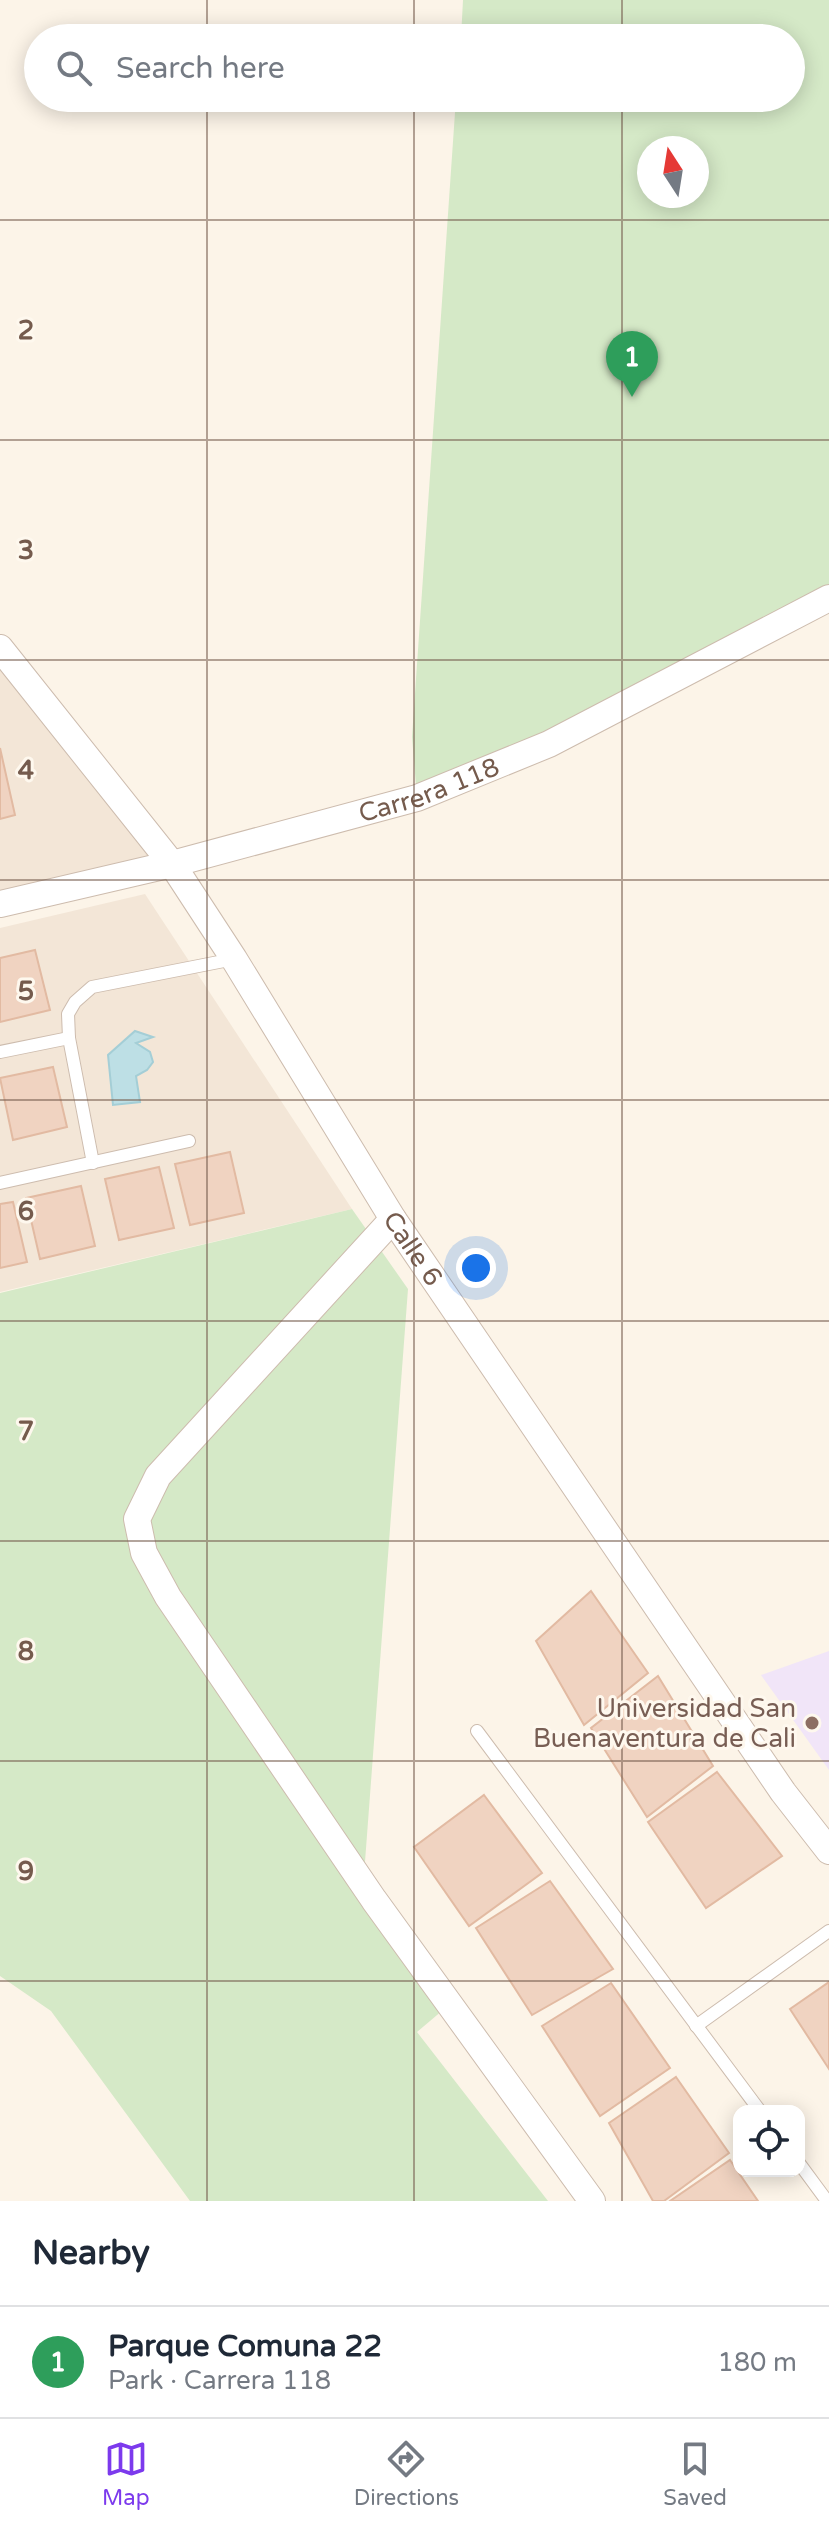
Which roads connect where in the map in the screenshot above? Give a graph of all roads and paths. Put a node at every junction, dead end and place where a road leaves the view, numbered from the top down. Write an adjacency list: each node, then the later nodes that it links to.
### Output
1 (829, 598): 3 (street, Carrera 118)
2 (0, 648): 3 (street, Calle 6)
3 (172, 864): 4 (street, Carrera 118); 5 (street, Calle 6)
4 (0, 904)
5 (234, 959): 6 (lane); 11 (street, Calle 6)
6 (69, 1038): 7 (lane); 9 (lane)
7 (0, 1052)
8 (189, 1141): 9 (lane)
9 (93, 1163): 10 (lane)
10 (0, 1183)
11 (393, 1219): 13 (street, Calle 6); 18 (street)
12 (477, 1731): 15 (lane)
13 (829, 1851)
14 (829, 1931): 15 (lane)
15 (696, 2026): 16 (lane)
16 (755, 2105)
17 (805, 2171): 19 (lane)
18 (592, 2201)
19 (827, 2201)

